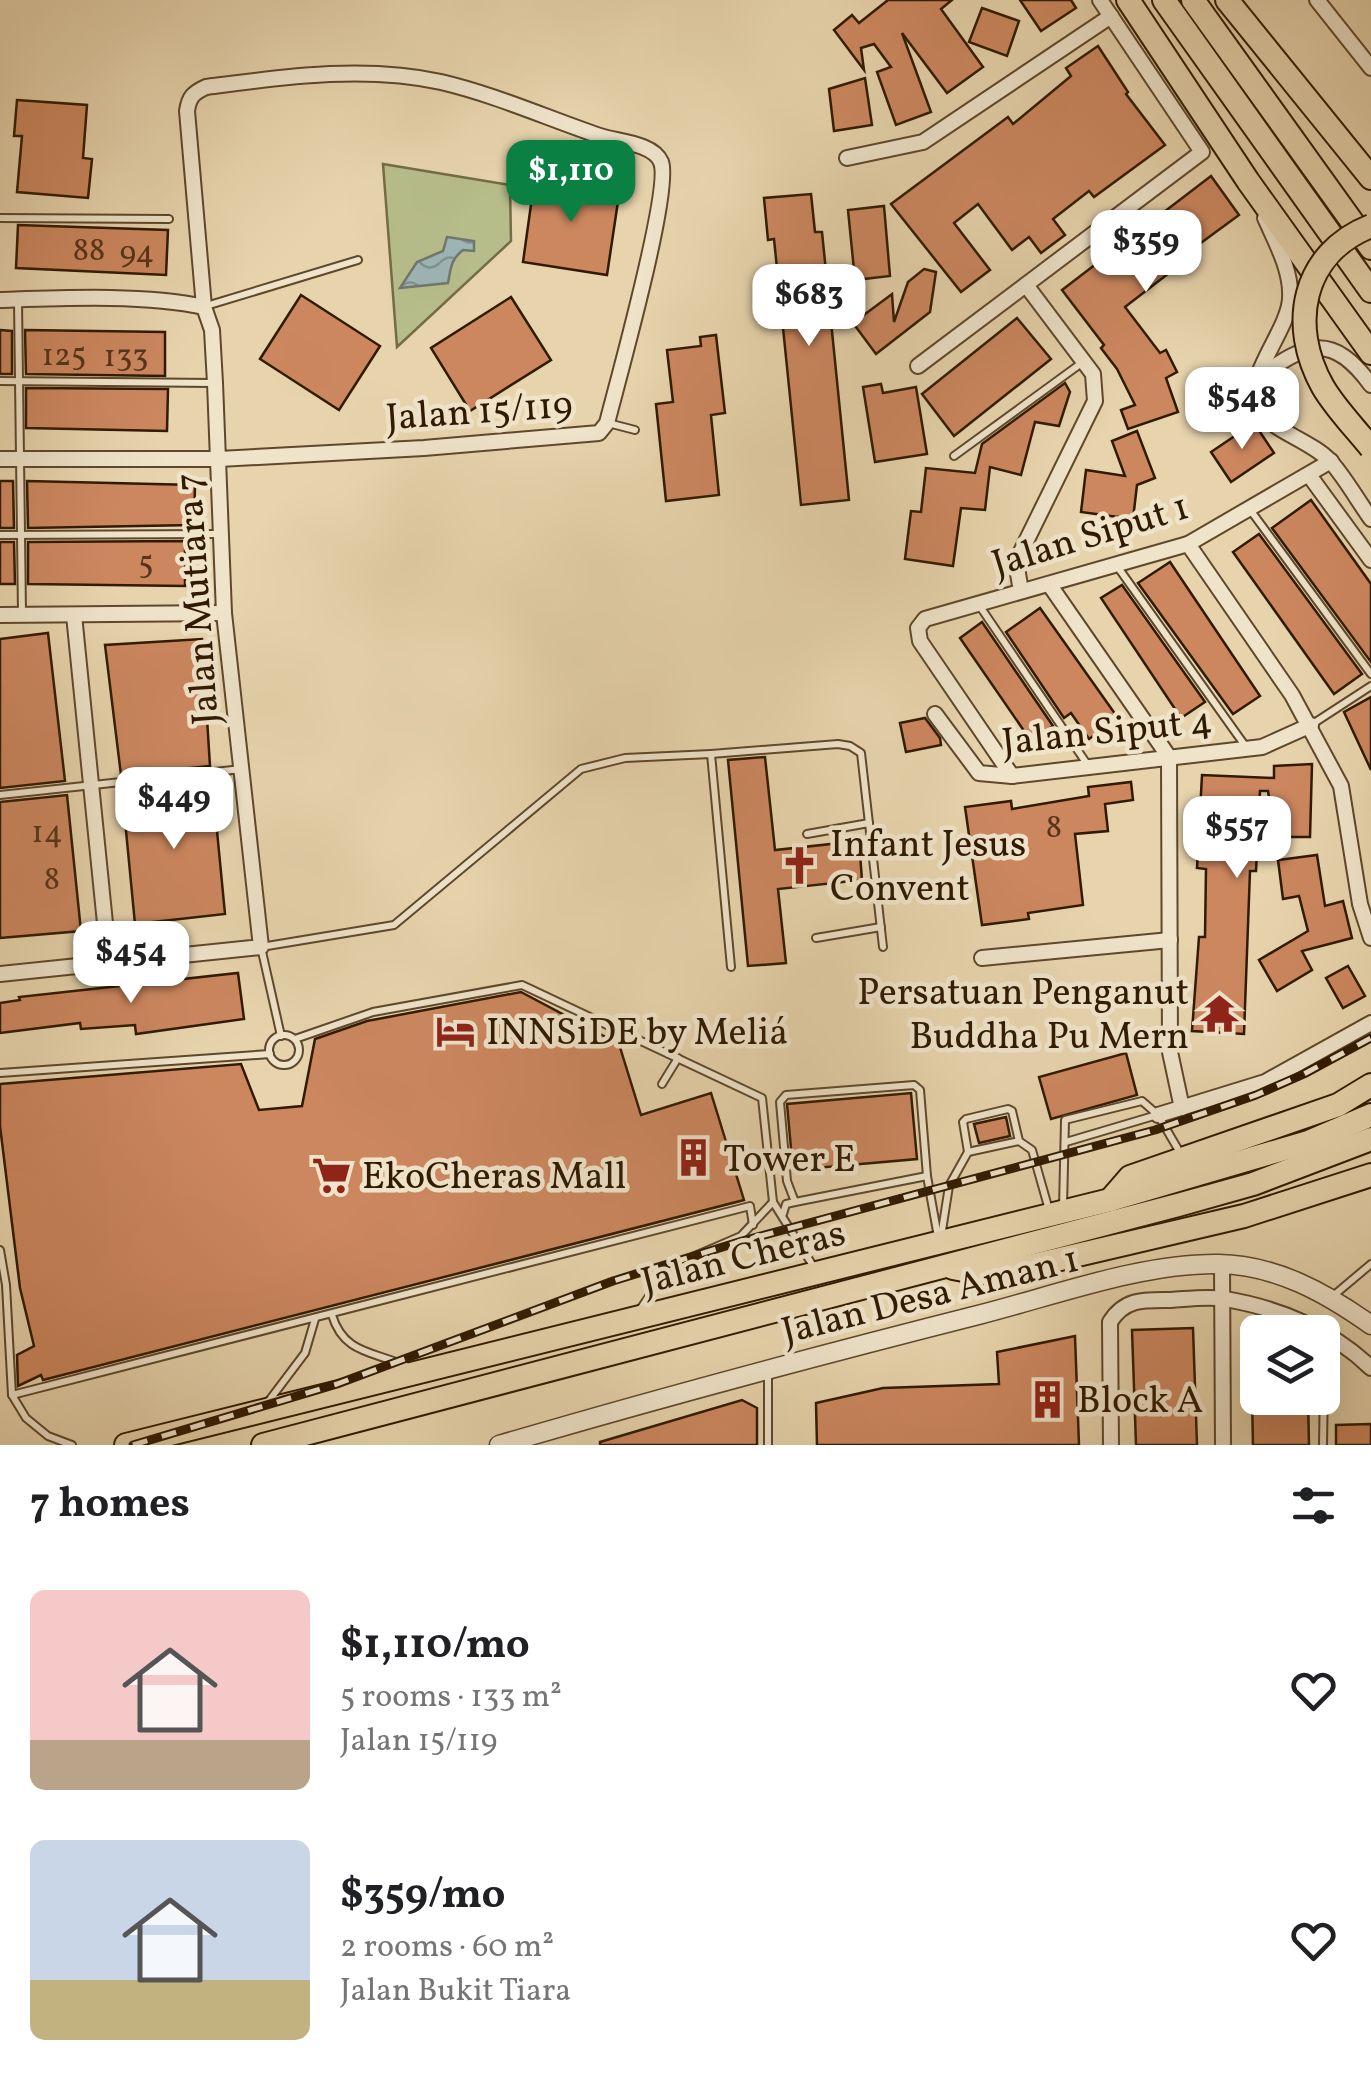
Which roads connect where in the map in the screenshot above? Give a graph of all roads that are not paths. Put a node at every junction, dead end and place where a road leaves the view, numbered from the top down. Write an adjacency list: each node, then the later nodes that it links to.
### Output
1 (1100, 0): 6 (street)
2 (1164, 0): 17 (highway)
3 (1193, 0): 13 (highway)
4 (1226, 0): 9 (highway)
5 (1317, 0): 7 (street)
6 (1119, 8): 8 (street); 10 (highway); 16 (street)
7 (1371, 68)
8 (846, 158)
9 (1371, 178)
10 (1248, 181): 21 (highway); 24 (street)
11 (0, 218): 12 (lane)
12 (169, 220)
13 (1363, 226): 14 (highway, bridge); 31 (highway, bridge)
14 (1371, 248)
15 (358, 260): 20 (lane)
16 (1026, 285): 22 (street); 23 (street)
17 (1371, 290)
18 (0, 300): 19 (street)
19 (18, 300): 20 (street); 26 (lane)
20 (204, 307): 27 (street, Jalan Mutiara 7); 29 (street, Jalan 15/119)
21 (1371, 354)
22 (1084, 362): 32 (lane); 47 (street)
23 (918, 366)
24 (1256, 380): 28 (street); 36 (street)
25 (0, 381): 26 (lane)
26 (19, 381): 27 (lane); 34 (lane)
27 (215, 382): 35 (street, Jalan Mutiara 7)
28 (1371, 385)
29 (607, 422): 30 (lane); 35 (street, Jalan 15/119)
30 (635, 430)
31 (1371, 448)
32 (954, 456)
33 (0, 459): 34 (street, Jalan 15/119)
34 (20, 459): 35 (street, Jalan 15/119); 41 (lane)
35 (219, 459): 42 (street, Jalan Mutiara 7)
36 (1331, 461): 37 (street, Jalan Siput 1); 39 (street)
37 (1309, 475): 38 (street, Jalan Siput 1); 44 (street)
38 (1250, 510): 43 (street, Jalan Siput 1); 53 (lane)
39 (1371, 520)
40 (0, 534): 41 (lane)
41 (21, 534): 42 (lane); 50 (lane)
42 (222, 534): 49 (street, Jalan Mutiara 7)
43 (1188, 544): 45 (street, Jalan Siput 1); 56 (street)
44 (1371, 560)
45 (1116, 564): 46 (street, Jalan Siput 1); 57 (lane)
46 (1049, 584): 47 (street, Jalan Siput 1); 59 (street)
47 (1021, 591): 48 (street, Jalan Siput 1)
48 (978, 604): 60 (lane); 62 (street, Jalan Siput 1)
49 (224, 612): 52 (street); 61 (street, Jalan Mutiara 7)
50 (22, 614): 51 (street); 52 (street)
51 (0, 615)
52 (74, 615): 63 (street)
53 (1371, 674)
54 (1371, 686): 56 (lane)
55 (935, 714): 62 (street, Jalan Siput 4)
56 (1310, 726): 57 (street, Jalan Siput 4); 67 (street)
57 (1247, 749): 59 (street, Jalan Siput 4)
58 (711, 754): 65 (lane); 72 (lane); 76 (lane)
59 (1169, 757): 60 (street, Jalan Siput 4); 71 (street)
60 (1089, 767): 62 (street, Jalan Siput 4)
61 (242, 770): 63 (lane); 72 (street, Jalan Mutiara 7)
62 (1012, 776)
63 (91, 785): 64 (lane); 75 (street)
64 (0, 794)
65 (869, 824): 66 (lane); 68 (lane)
66 (807, 834)
67 (1368, 919): 70 (street)
68 (881, 927): 69 (lane); 73 (lane)
69 (816, 938)
70 (1371, 938)
71 (1170, 940): 74 (street); 86 (street)
72 (261, 947): 75 (street); 79 (lane)
73 (883, 947)
74 (982, 958)
75 (110, 963): 77 (street)
76 (731, 966)
77 (0, 974)
78 (1371, 1023): 86 (street)
79 (281, 1036): 80 (lane); 81 (lane)
80 (294, 1039): 81 (lane); 82 (lane)
81 (270, 1054): 83 (lane)
82 (678, 1058): 84 (lane); 97 (lane)
83 (0, 1073)
84 (662, 1084)
85 (1371, 1085): 93 (highway)
86 (1182, 1108): 87 (street)
87 (1158, 1115): 91 (lane); 91 (lane); 93 (lane)
88 (1371, 1115): 96 (highway, Jalan Cheras)
89 (1371, 1139): 103 (highway, Jalan Cheras)
90 (1019, 1140): 92 (lane); 92 (lane); 99 (lane)
91 (1066, 1142): 99 (lane)
92 (968, 1152): 103 (lane)
93 (1183, 1157): 96 (highway)
94 (927, 1176): 98 (lane); 98 (lane); 103 (lane)
95 (1371, 1176): 103 (highway)
96 (1110, 1200): 99 (highway, Jalan Cheras)
97 (773, 1202): 100 (lane); 101 (lane)
98 (795, 1202): 100 (lane)
99 (1057, 1214): 103 (highway, Jalan Cheras)
100 (783, 1216): 106 (lane)
101 (753, 1225): 109 (lane); 111 (lane)
102 (0, 1250): 116 (lane)
103 (942, 1254): 106 (highway, Jalan Cheras); 119 (highway, Jalan Cheras)
104 (1222, 1264): 107 (street, Jalan Desa Aman 1); 108 (street); 113 (street, Jalan Desa Aman 1)
105 (1371, 1264): 107 (lane)
106 (817, 1274): 111 (highway, Jalan Cheras)
107 (1332, 1297): 112 (street, Jalan Desa Aman 1)
108 (1223, 1298): 114 (street); 125 (street); 126 (street)
109 (332, 1315): 110 (lane); 115 (lane)
110 (315, 1319): 116 (lane); 117 (lane)
111 (634, 1319): 115 (highway, Jalan Cheras)
112 (1371, 1325)
113 (768, 1368): 123 (street, Jalan Desa Aman 1); 124 (lane)
114 (1371, 1368)
115 (419, 1372): 117 (highway, Jalan Cheras)
116 (12, 1395): 120 (lane)
117 (262, 1411): 121 (highway, Jalan Cheras)
118 (1323, 1415): 127 (lane)
119 (304, 1439): 122 (highway, Jalan Cheras)
120 (72, 1445)
121 (126, 1445)
122 (263, 1445)
123 (499, 1445)
124 (768, 1445)
125 (1111, 1445)
126 (1224, 1445)
127 (1323, 1445)

